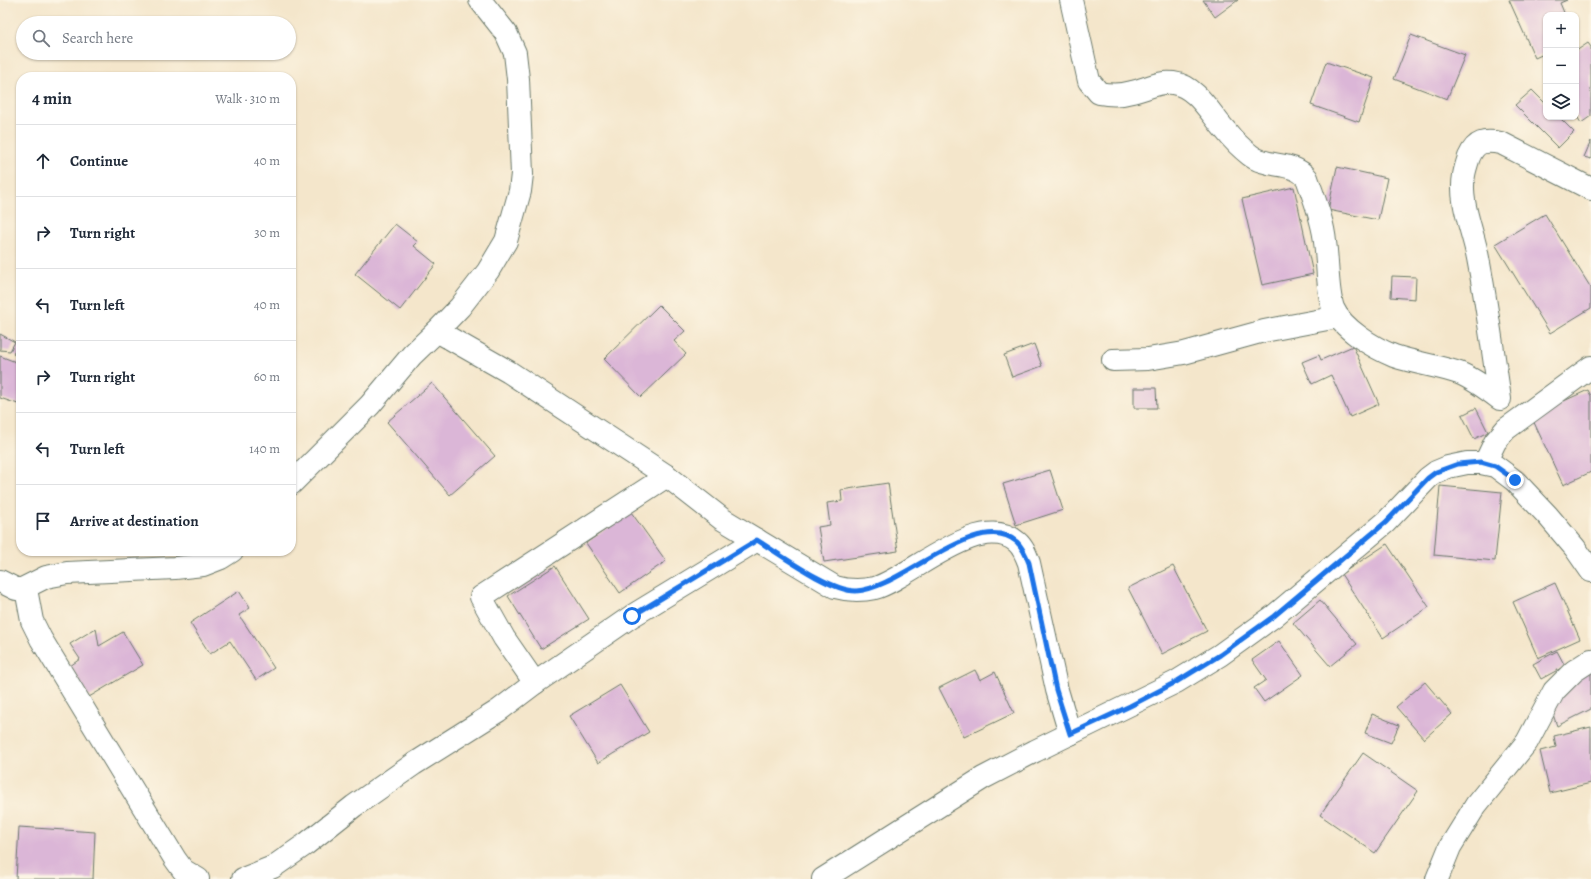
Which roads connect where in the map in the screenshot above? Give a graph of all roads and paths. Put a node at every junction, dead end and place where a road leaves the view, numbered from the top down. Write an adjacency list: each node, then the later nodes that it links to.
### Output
1 (480, 0): 5 (street)
2 (1071, 0): 4 (street)
3 (1591, 189): 8 (street)
4 (1338, 317): 6 (street); 8 (street)
5 (437, 330): 11 (street); 12 (street)
6 (1113, 360)
7 (1591, 367): 9 (street)
8 (1500, 399): 9 (street)
9 (1506, 429): 10 (street)
10 (1485, 463): 15 (street); 20 (street)
11 (667, 476): 13 (street); 19 (street)
12 (296, 479)
13 (757, 540): 19 (street); 20 (street)
14 (224, 556): 17 (street)
15 (1591, 571)
16 (0, 581): 17 (street)
17 (26, 589): 21 (street)
18 (1591, 660): 24 (street)
19 (536, 682): 22 (street)
20 (1070, 734): 23 (street)
21 (198, 879)
22 (244, 879)
23 (823, 879)
24 (1437, 879)

